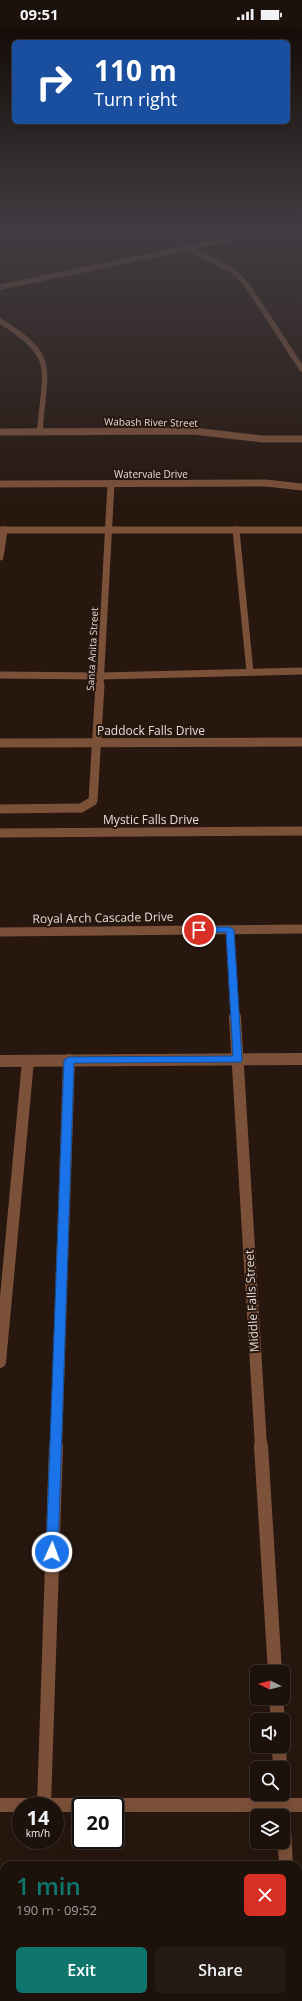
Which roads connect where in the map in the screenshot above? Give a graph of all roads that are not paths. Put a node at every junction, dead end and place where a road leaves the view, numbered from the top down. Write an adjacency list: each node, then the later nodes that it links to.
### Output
1 (3, 323): 5 (street)
2 (272, 323): 3 (street)
3 (302, 369)
4 (0, 432): 5 (street, Wabash River Street)
5 (40, 432): 6 (street, Wabash River Street)
6 (302, 439)
7 (0, 484): 8 (street, Watervale Drive)
8 (111, 484): 9 (street, Watervale Drive); 11 (street, Santa Anita Street)
9 (302, 487)
10 (2, 530): 11 (street); 14 (street)
11 (109, 530): 12 (street); 18 (street, Santa Anita Street)
12 (236, 530): 13 (street); 16 (street)
13 (302, 530)
14 (0, 557)
15 (302, 671): 16 (street)
16 (250, 672): 18 (street)
17 (0, 675): 18 (street)
18 (100, 676): 21 (street, Santa Anita Street)
19 (302, 742): 21 (street, Paddock Falls Drive)
20 (0, 743): 21 (street, Paddock Falls Drive)
21 (96, 743): 22 (street, Santa Anita Street)
22 (0, 809)
23 (302, 831): 24 (street, Mystic Falls Drive)
24 (0, 833)
25 (302, 929): 26 (street, Royal Arch Cascade Drive)
26 (230, 930): 27 (street, Royal Arch Cascade Drive); 31 (street, Middle Falls Street)
27 (0, 932)
28 (302, 1059): 31 (street)
29 (28, 1060): 30 (street); 32 (street); 33 (street)
30 (69, 1060): 31 (street); 35 (street)
31 (237, 1060): 34 (street, Middle Falls Street)
32 (0, 1061)
33 (0, 1362)
34 (275, 1665)
35 (44, 1797)
36 (250, 1801): 41 (street)
37 (282, 1801): 43 (street)
38 (286, 1801): 42 (street)
39 (0, 1805): 40 (street)
40 (12, 1805)
41 (64, 1805)
42 (302, 1805)
43 (286, 1861)

